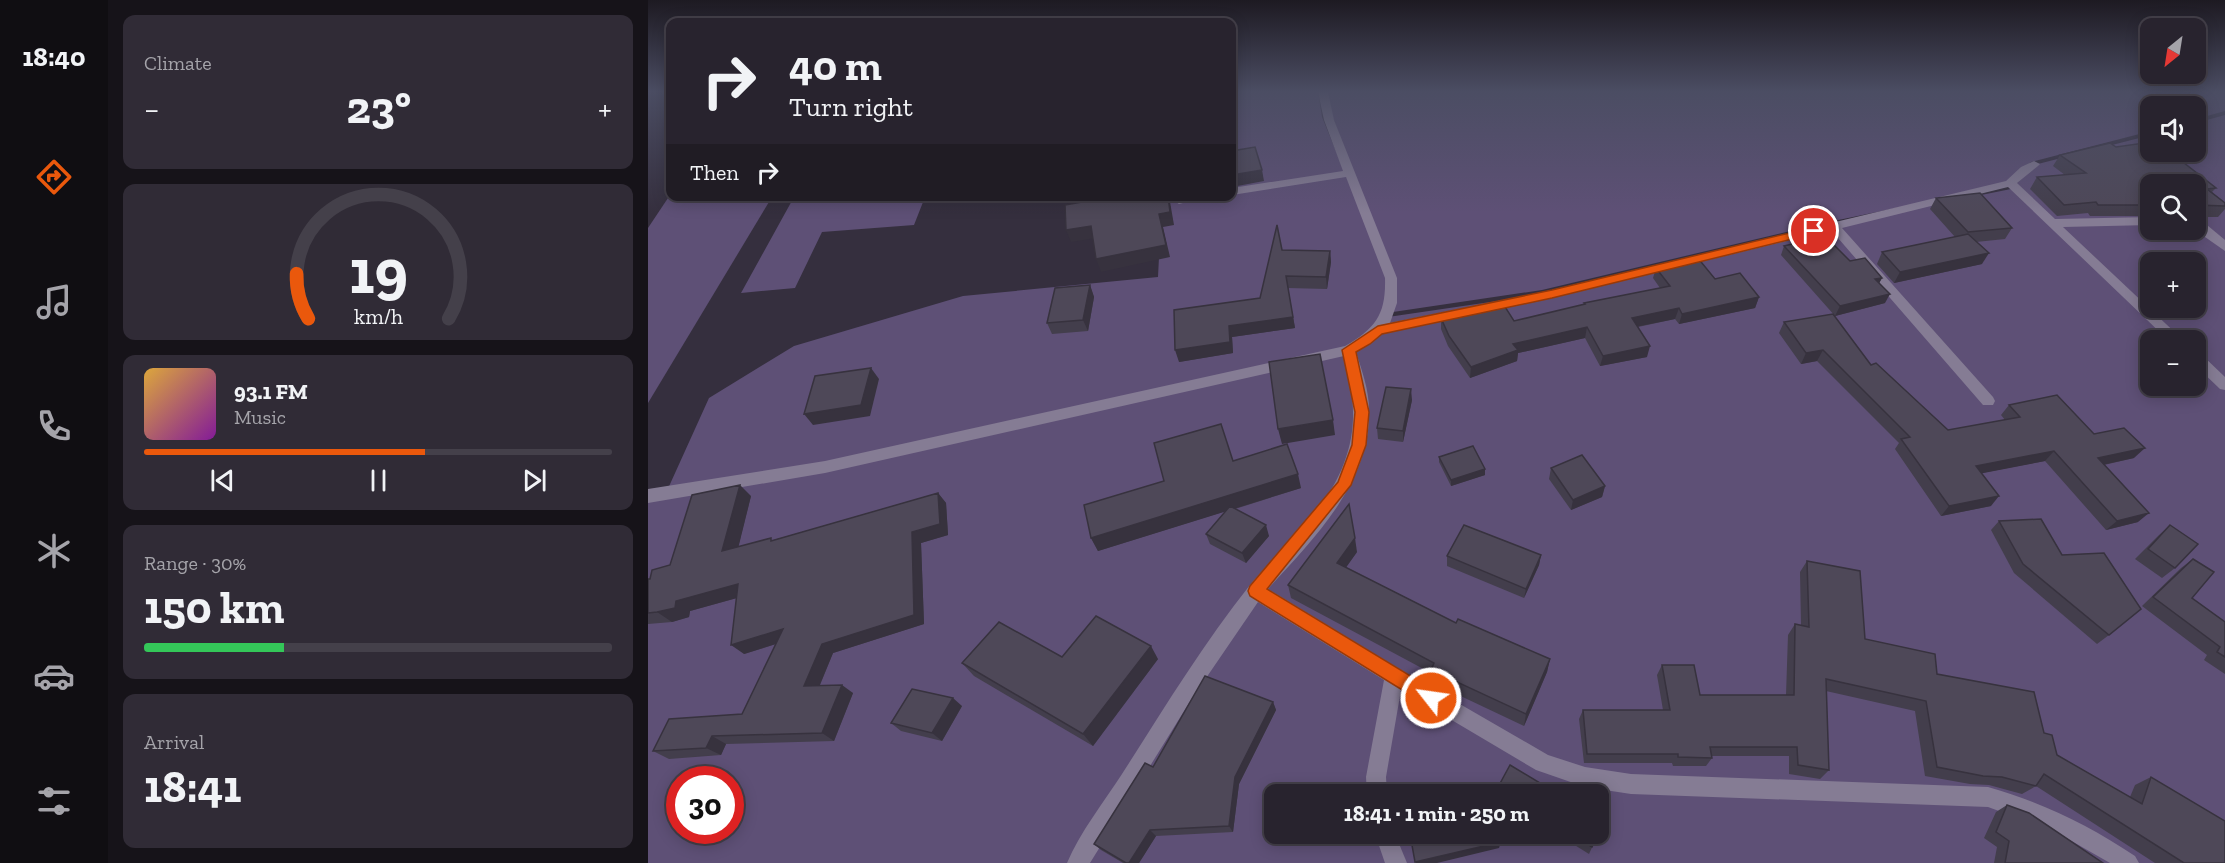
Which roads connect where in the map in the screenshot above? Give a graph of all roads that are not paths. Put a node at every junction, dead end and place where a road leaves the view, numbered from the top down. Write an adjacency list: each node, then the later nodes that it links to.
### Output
1 (1334, 132): 3 (street)
2 (2034, 164): 4 (street)
3 (1350, 173): 5 (street); 11 (street)
4 (2010, 183): 7 (street); 8 (street)
5 (1236, 191)
6 (2140, 221): 7 (street)
7 (2052, 223): 12 (street)
8 (1834, 226): 11 (street); 16 (street)
9 (2206, 231): 10 (street)
10 (2225, 247)
11 (1378, 330): 13 (street)
12 (2165, 330)
13 (1349, 350): 17 (street); 18 (street)
14 (2206, 367): 15 (street)
15 (2225, 385)
16 (1988, 401)
17 (648, 495)
18 (1256, 591): 19 (street); 22 (street)
19 (1394, 676): 20 (street); 24 (street)
20 (1376, 784)
21 (1389, 844): 23 (street)
22 (1077, 863)
23 (1396, 863)
24 (2128, 863)

